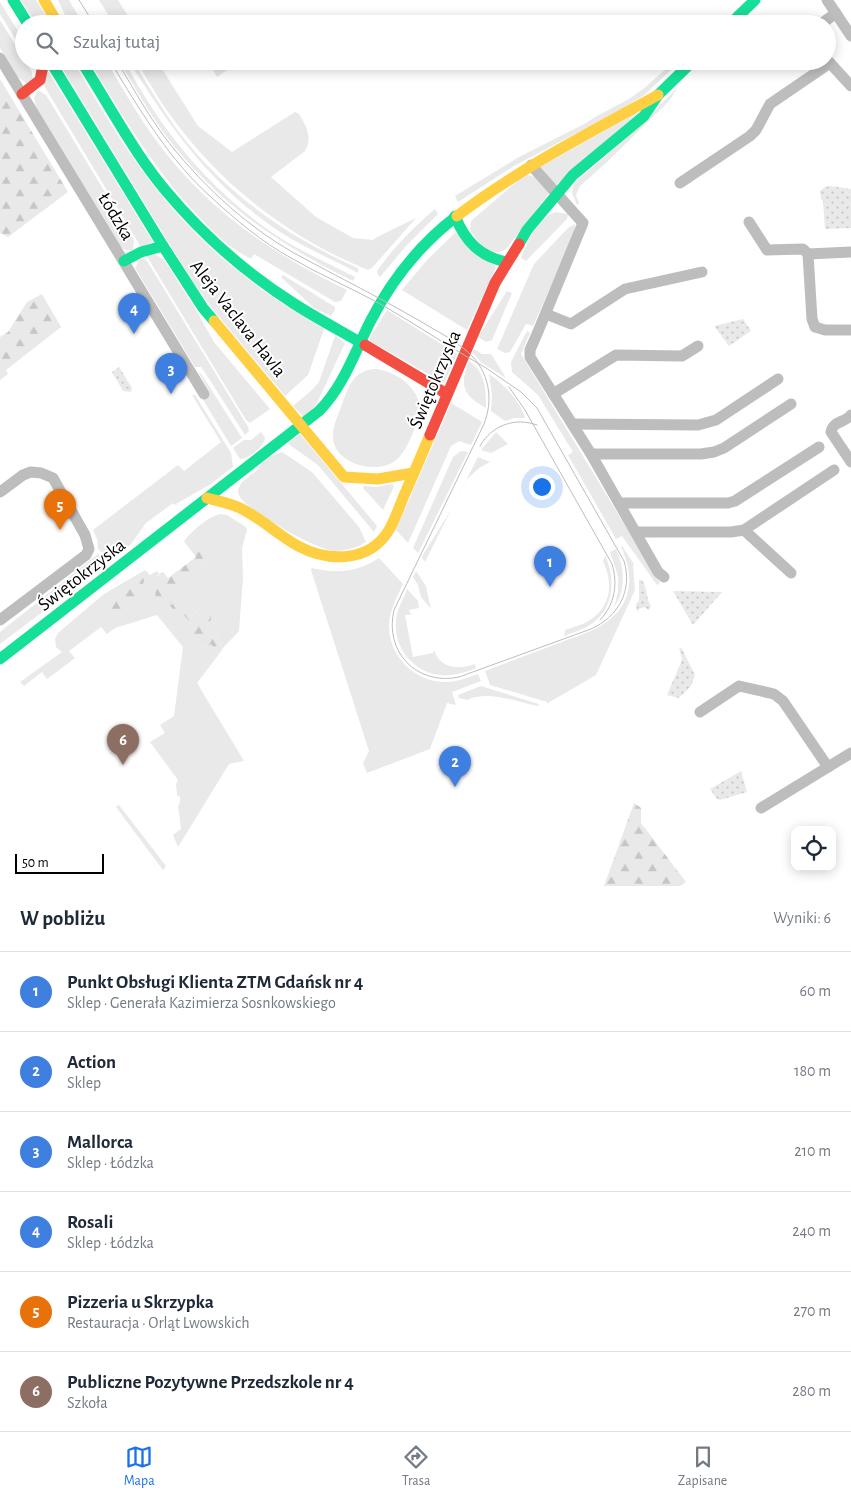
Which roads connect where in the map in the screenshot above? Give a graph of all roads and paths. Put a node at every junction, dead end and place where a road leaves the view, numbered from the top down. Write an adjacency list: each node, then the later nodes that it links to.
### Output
1 (13, 0): 6 (main road)
2 (44, 0): 7 (main road)
3 (755, 0): 8 (main road)
4 (828, 0): 5 (street)
5 (836, 13): 9 (street); 10 (street)
6 (22, 15)
7 (53, 15)
8 (739, 15)
9 (833, 15)
10 (851, 36)
11 (0, 58): 19 (street, Łódzka)
12 (42, 70): 19 (main road)
13 (55, 70): 26 (main road, Aleja Vaclava Havla)
14 (87, 70): 34 (main road, Aleja Vaclava Havla)
15 (683, 70): 20 (main road, Świętokrzyska)
16 (817, 70): 22 (street)
17 (836, 70): 18 (street)
18 (851, 86)
19 (22, 94): 29 (street, Łódzka)
20 (658, 95): 21 (main road, Świętokrzyska); 23 (main road, Świętokrzyska)
21 (530, 165): 23 (street); 24 (main road, Świętokrzyska)
22 (680, 183)
23 (557, 193): 30 (main road, Świętokrzyska); 32 (street)
24 (455, 216): 30 (main road); 34 (main road, Świętokrzyska)
25 (749, 222): 28 (street)
26 (163, 246): 29 (main road); 43 (main road, Aleja Vaclava Havla)
27 (851, 252): 28 (street)
28 (808, 254): 33 (street)
29 (124, 261): 37 (street, Łódzka)
30 (507, 262): 38 (main road, Świętokrzyska)
31 (702, 272): 32 (street)
32 (546, 314): 39 (street)
33 (851, 330)
34 (359, 342): 38 (main road, Aleja Vaclava Havla); 43 (main road, Świętokrzyska)
35 (698, 346): 39 (street)
36 (778, 379): 42 (street)
37 (204, 394)
38 (447, 394): 48 (main road, Świętokrzyska)
39 (553, 394): 42 (street)
40 (791, 404): 45 (street)
41 (850, 422): 46 (street)
42 (572, 424): 45 (street)
43 (302, 426): 48 (main road, Aleja Vaclava Havla); 49 (main road, Świętokrzyska)
44 (819, 447): 52 (street)
45 (591, 454): 52 (street)
46 (851, 462)
47 (834, 470): 54 (street)
48 (413, 473): 53 (main road, Świętokrzyska)
49 (229, 482): 51 (main road, Świętokrzyska); 53 (main road)
50 (0, 492): 58 (street)
51 (207, 498): 53 (main road, Świętokrzyska); 59 (main road, Świętokrzyska)
52 (620, 503): 55 (street)
53 (238, 507)
54 (744, 530): 55 (street); 56 (street)
55 (636, 532): 57 (street)
56 (791, 573)
57 (664, 577)
58 (0, 620)
59 (0, 659)
60 (700, 712): 62 (street)
61 (851, 753): 62 (street)
62 (828, 767): 63 (street)
63 (761, 808)

